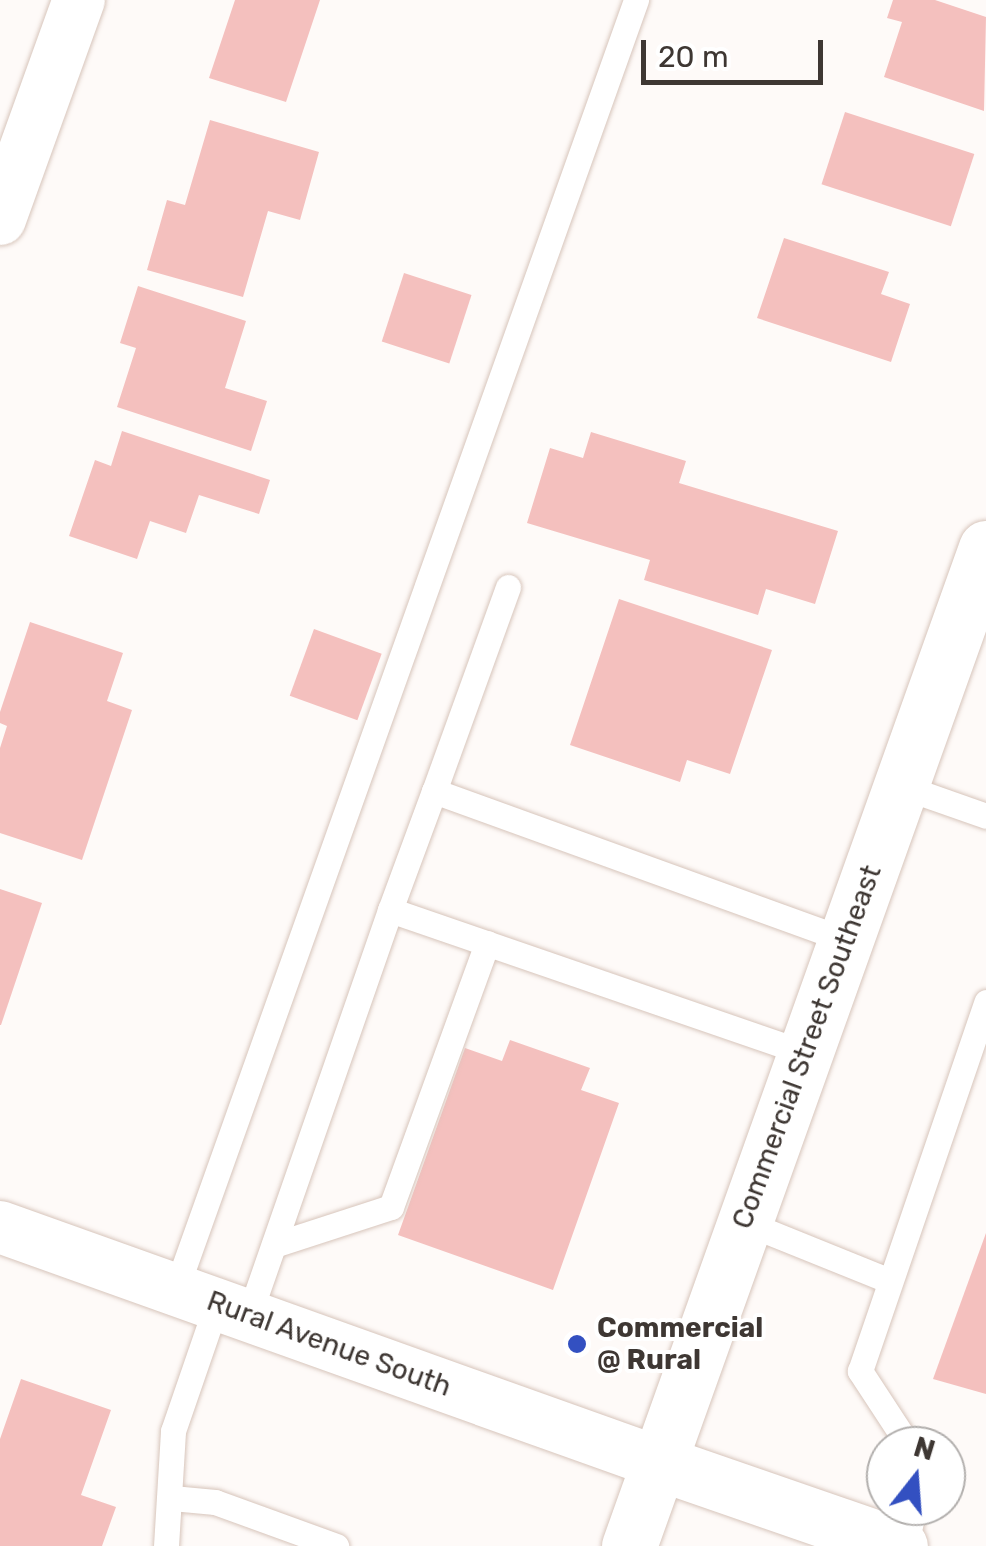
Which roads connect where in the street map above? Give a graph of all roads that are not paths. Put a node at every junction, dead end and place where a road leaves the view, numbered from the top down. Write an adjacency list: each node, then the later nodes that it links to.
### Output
1 (80, 0): 3 (street)
2 (636, 0): 18 (lane)
3 (3, 198)
4 (986, 548): 6 (main road, Commercial Street Southeast)
5 (508, 587): 7 (lane)
6 (901, 786): 8 (lane); 10 (main road, Commercial Street Southeast)
7 (434, 792): 9 (lane); 10 (lane)
8 (986, 816)
9 (390, 910): 11 (lane); 16 (lane)
10 (846, 940): 13 (main road, Commercial Street Southeast)
11 (487, 943): 13 (lane); 16 (lane)
12 (986, 1002): 17 (lane)
13 (805, 1052): 14 (main road, Commercial Street Southeast)
14 (744, 1222): 17 (lane); 20 (main road, Commercial Street Southeast)
15 (0, 1227): 18 (street, Rural Avenue South)
16 (274, 1245): 18 (lane)
17 (890, 1281): 19 (lane)
18 (214, 1303): 20 (street, Rural Avenue South); 21 (lane)
19 (896, 1426)
20 (657, 1462): 24 (main road, Commercial Street Southeast); 25 (main road)
21 (172, 1498): 22 (lane); 23 (lane)
22 (166, 1546)
23 (336, 1546)
24 (629, 1546)
25 (902, 1546)

